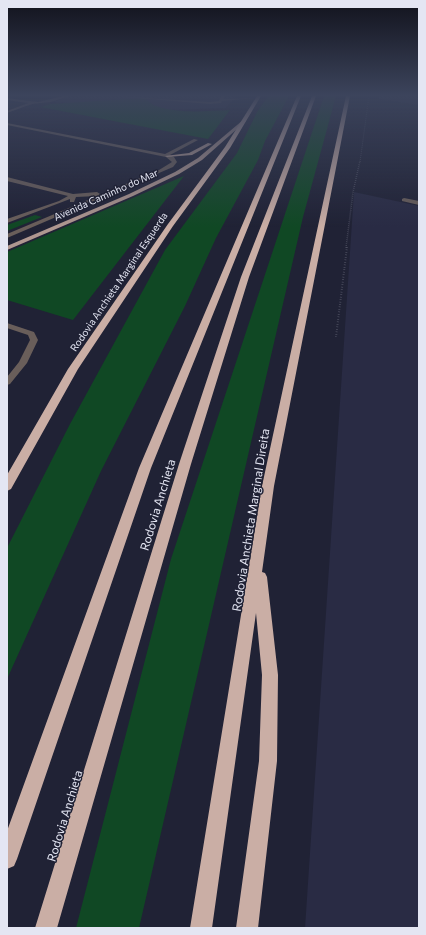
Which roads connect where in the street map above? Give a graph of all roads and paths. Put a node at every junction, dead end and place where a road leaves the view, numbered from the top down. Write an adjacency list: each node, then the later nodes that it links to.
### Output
1 (85, 140): 10 (street)
2 (196, 140): 10 (street)
3 (217, 140): 10 (main road)
4 (222, 140): 19 (main road, Avenida Caminho do Mar)
5 (232, 140): 23 (highway, Rodovia Anchieta Marginal Esquerda)
6 (281, 140): 25 (highway, Rodovia Anchieta)
7 (297, 140): 26 (highway, Rodovia Anchieta)
8 (339, 140): 24 (highway, Rodovia Anchieta Marginal Direita)
9 (363, 140): 21 (path)
10 (166, 156): 12 (street)
11 (7, 179): 13 (street)
12 (113, 191): 13 (street); 16 (street, Avenida Caminho do Mar)
13 (72, 196): 16 (street); 17 (street)
14 (404, 200): 15 (street)
15 (419, 203)
16 (55, 216): 18 (street, Avenida Caminho do Mar)
17 (7, 221)
18 (7, 236)
19 (7, 248)
20 (7, 325): 22 (street)
21 (336, 336)
22 (7, 382)
23 (7, 486)
24 (258, 558): 27 (highway, Rodovia Anchieta Marginal Direita); 28 (highway)
25 (7, 859)
26 (46, 928)
27 (202, 928)
28 (248, 928)

